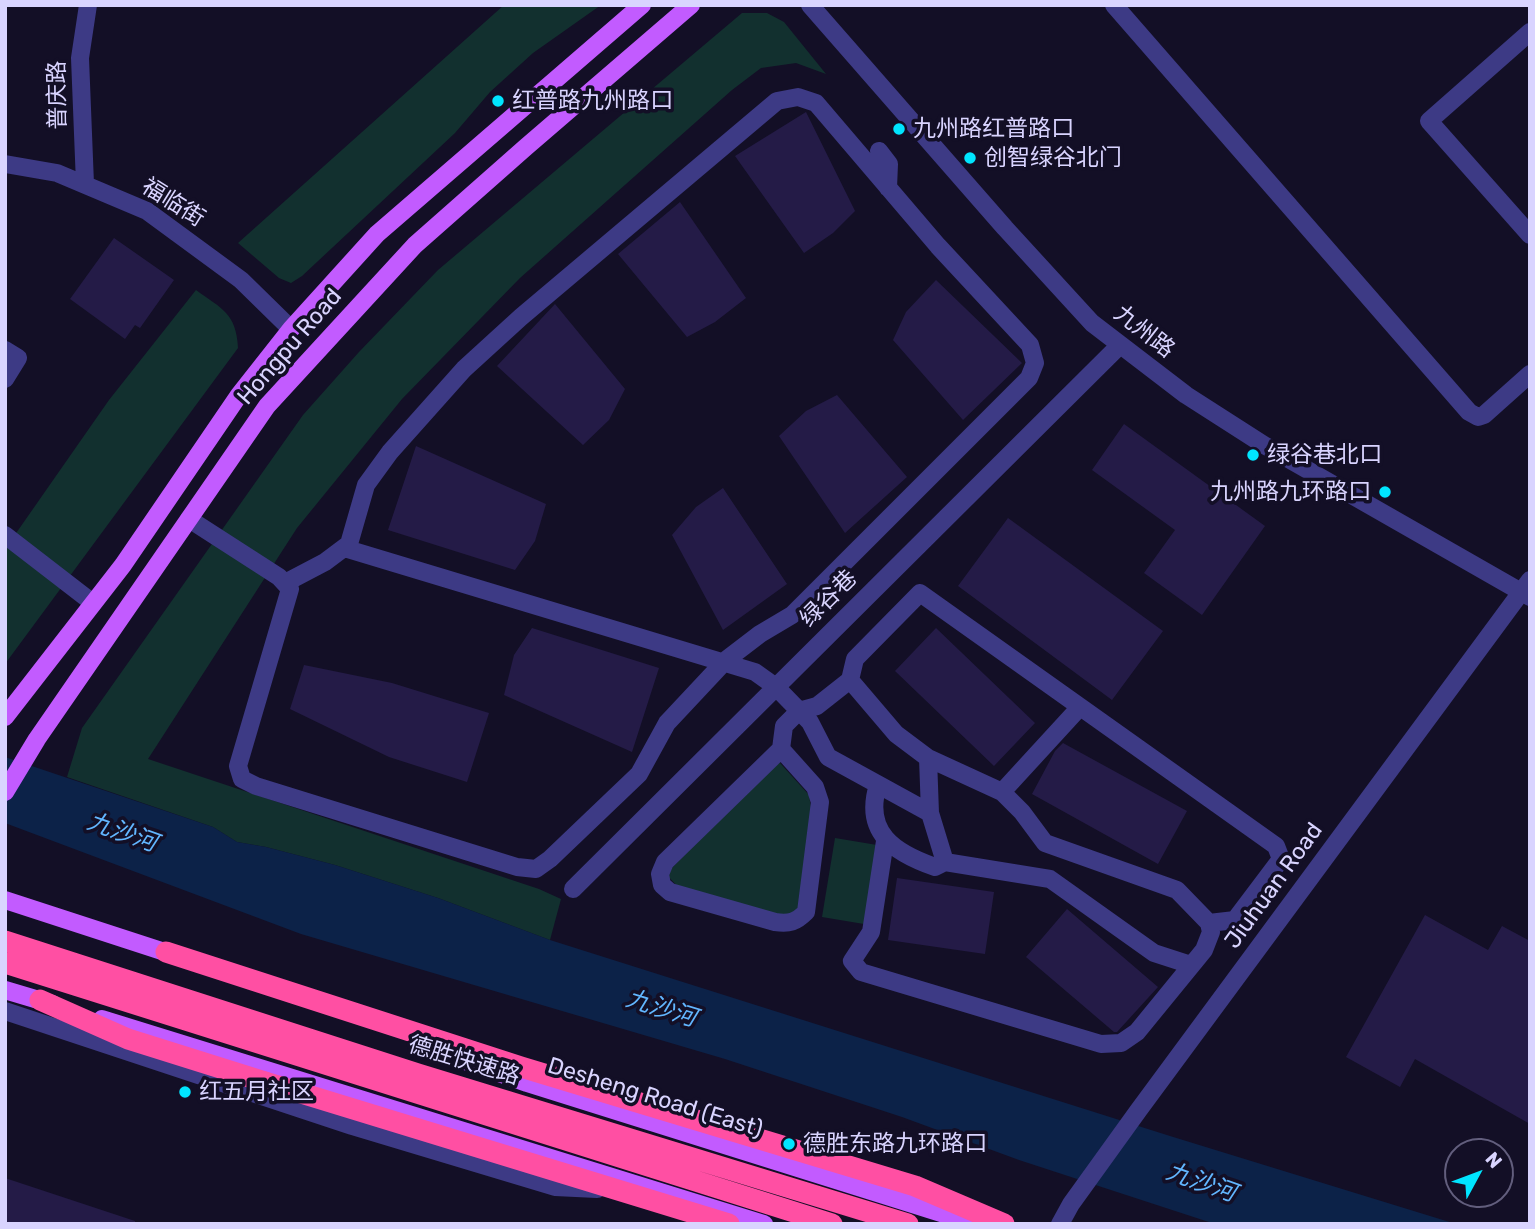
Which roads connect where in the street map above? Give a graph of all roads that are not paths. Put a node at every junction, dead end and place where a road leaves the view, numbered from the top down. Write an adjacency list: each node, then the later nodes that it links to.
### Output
1 (88, 5): 9 (street, 普庆路)
2 (642, 5): 12 (main road, Hongpu Road)
3 (691, 5): 17 (main road, Hongpu Road)
4 (810, 5): 13 (street, 九州路)
5 (1114, 5): 15 (street)
6 (1530, 32): 11 (street)
7 (879, 152): 10 (street)
8 (5, 164): 9 (street, 福临街)
9 (85, 184): 12 (street, 福临街)
10 (888, 188): 19 (street); 23 (street)
11 (1530, 235)
12 (291, 328): 22 (main road, Hongpu Road)
13 (1120, 345): 21 (street, 九州路); 25 (street, 绿谷巷)
14 (5, 350): 16 (street)
15 (1530, 374)
16 (5, 379)
17 (189, 519): 20 (street); 32 (main road, Hongpu Road)
18 (5, 535): 22 (street)
19 (344, 548): 20 (street); 23 (street)
20 (285, 583): 23 (street)
21 (1527, 589): 54 (street, Jiuhuan Road)
22 (93, 603): 28 (main road, Hongpu Road)
23 (723, 662): 25 (street)
24 (850, 680): 26 (street); 27 (street); 30 (street)
25 (776, 687): 27 (street); 37 (street, 绿谷巷)
26 (1080, 707): 33 (street); 39 (street)
27 (799, 711): 29 (street); 31 (street)
28 (5, 717)
29 (781, 749): 29 (street)
30 (928, 758): 33 (street); 34 (street)
31 (878, 785): 34 (street); 35 (street)
32 (5, 792)
33 (1002, 792): 39 (street)
34 (930, 813): 36 (street)
35 (885, 841): 36 (street); 43 (street)
36 (945, 862): 43 (street)
37 (573, 889)
38 (5, 900): 41 (main road, Desheng Road (East))
39 (1209, 923): 43 (street)
40 (5, 941): 51 (highway, 德胜快速路)
41 (166, 952): 52 (main road, Desheng Road (East)); 53 (highway)
42 (5, 963): 50 (highway, 德胜快速路)
43 (1191, 965)
44 (5, 990): 45 (main road)
45 (40, 1000): 47 (main road); 48 (highway, bridge)
46 (5, 1011): 47 (street)
47 (662, 1192): 49 (main road)
48 (729, 1224)
49 (764, 1224)
50 (832, 1224)
51 (908, 1224)
52 (976, 1224)
53 (1004, 1224)
54 (1060, 1224)

